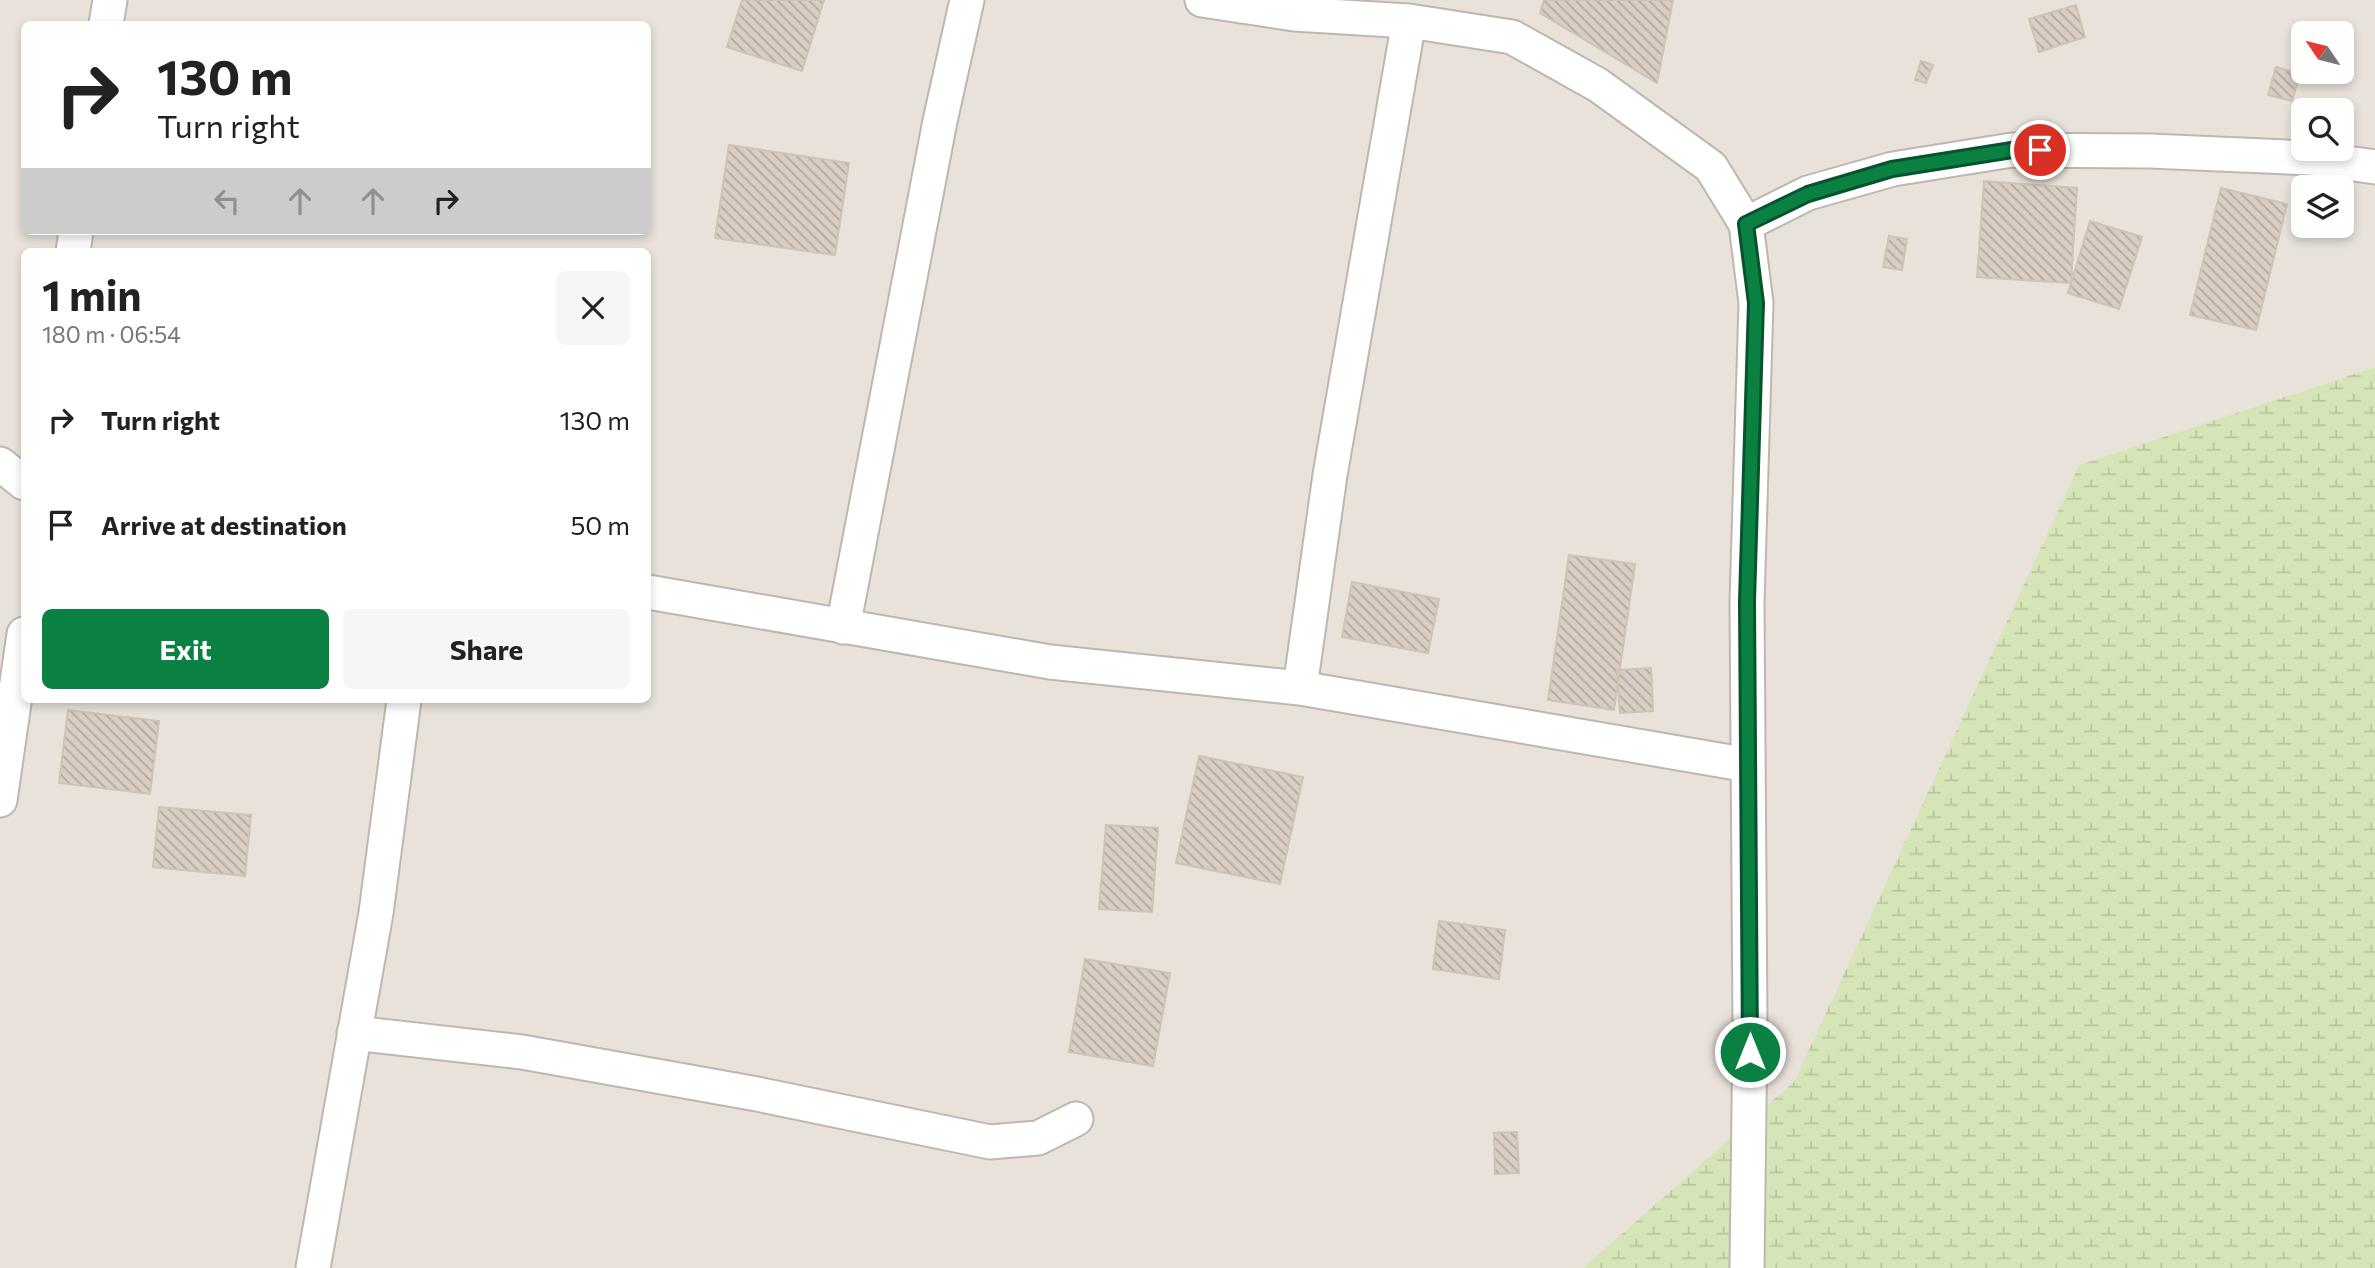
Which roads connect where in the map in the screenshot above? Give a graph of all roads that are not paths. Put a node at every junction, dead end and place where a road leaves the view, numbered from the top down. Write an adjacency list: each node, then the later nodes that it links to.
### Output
1 (110, 0): 4 (street)
2 (967, 0): 11 (street)
3 (1202, 0): 5 (street)
4 (106, 21)
5 (1409, 21): 7 (street); 13 (street)
6 (2375, 167): 7 (street)
7 (1746, 224): 15 (street)
8 (0, 464): 9 (street)
9 (21, 481)
10 (651, 593): 11 (street)
11 (843, 627): 13 (street)
12 (21, 655): 16 (street)
13 (1300, 688): 15 (street)
14 (404, 703): 17 (street)
15 (1748, 765): 20 (street)
16 (0, 800)
17 (354, 1034): 18 (street); 19 (street)
18 (1076, 1119)
19 (313, 1268)
20 (1747, 1268)

